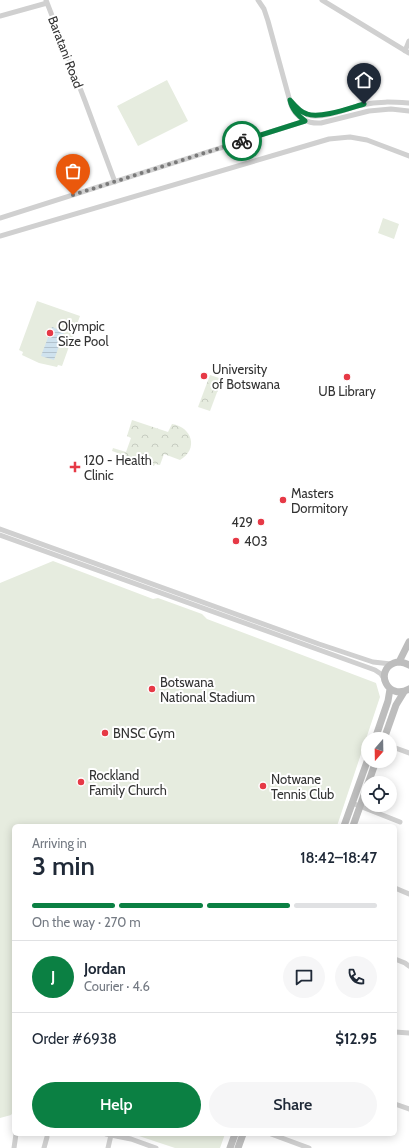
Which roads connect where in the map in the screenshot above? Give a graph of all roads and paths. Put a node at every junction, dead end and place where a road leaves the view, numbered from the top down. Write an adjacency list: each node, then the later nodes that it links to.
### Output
1 (258, 0): 7 (street)
2 (322, 0): 6 (street)
3 (46, 2): 4 (street); 12 (street, Baratani Road)
4 (0, 16)
5 (409, 41): 6 (street)
6 (407, 52)
7 (290, 100): 8 (street); 10 (street)
8 (409, 103)
9 (409, 110): 10 (street)
10 (305, 121): 12 (street)
11 (409, 156): 14 (street)
12 (115, 182): 13 (street)
13 (0, 218)
14 (0, 236)
15 (1, 529): 16 (street); 19 (street)
16 (0, 535): 21 (street)
17 (409, 642): 18 (main road)
18 (399, 662): 19 (main road); 20 (main road)
19 (392, 664): 21 (main road)
20 (409, 665)
21 (384, 679): 22 (main road)
22 (390, 689): 23 (main road); 24 (main road)
23 (408, 690): 25 (main road)
24 (377, 732)
25 (386, 732)
26 (397, 749): 27 (street)
27 (409, 753)
28 (365, 768): 30 (main road)
29 (374, 768): 31 (main road)
30 (352, 804): 31 (street); 33 (main road)
31 (360, 806): 32 (street); 34 (main road)
32 (400, 822)
33 (345, 824)
34 (354, 824)
35 (397, 889): 36 (street)
36 (409, 894)
37 (397, 960): 38 (street)
38 (409, 966)
39 (397, 1032): 40 (street)
40 (409, 1033)
41 (397, 1105): 42 (street)
42 (409, 1109)
43 (16, 1136): 50 (street)
44 (108, 1136): 52 (street)
45 (117, 1136): 53 (street)
46 (234, 1136): 54 (main road)
47 (242, 1136): 55 (main road)
48 (276, 1136): 56 (street)
49 (47, 1137): 51 (street)
50 (14, 1148)
51 (44, 1148)
52 (108, 1148)
53 (156, 1148)
54 (230, 1148)
55 (238, 1148)
56 (309, 1148)

